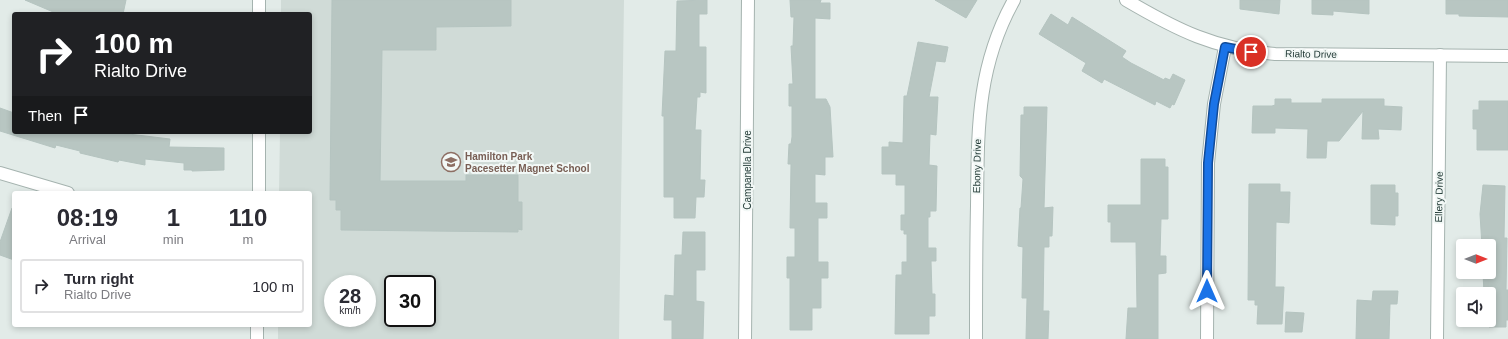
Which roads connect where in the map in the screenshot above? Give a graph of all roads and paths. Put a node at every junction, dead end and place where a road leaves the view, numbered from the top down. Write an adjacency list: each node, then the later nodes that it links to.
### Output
1 (259, 0): 5 (street)
2 (748, 0): 15 (street, Campanella Drive)
3 (1014, 0): 16 (street, Ebony Drive)
4 (1126, 0): 6 (street, Rialto Drive)
5 (259, 12)
6 (1225, 47): 7 (street, Rialto Drive); 17 (street)
7 (1440, 55): 8 (street, Rialto Drive); 18 (street, Ellery Drive)
8 (1508, 56)
9 (259, 134): 12 (street)
10 (0, 174): 11 (street)
11 (61, 191)
12 (259, 191)
13 (257, 327): 14 (street)
14 (257, 339)
15 (745, 339)
16 (976, 339)
17 (1206, 339)
18 (1438, 339)

